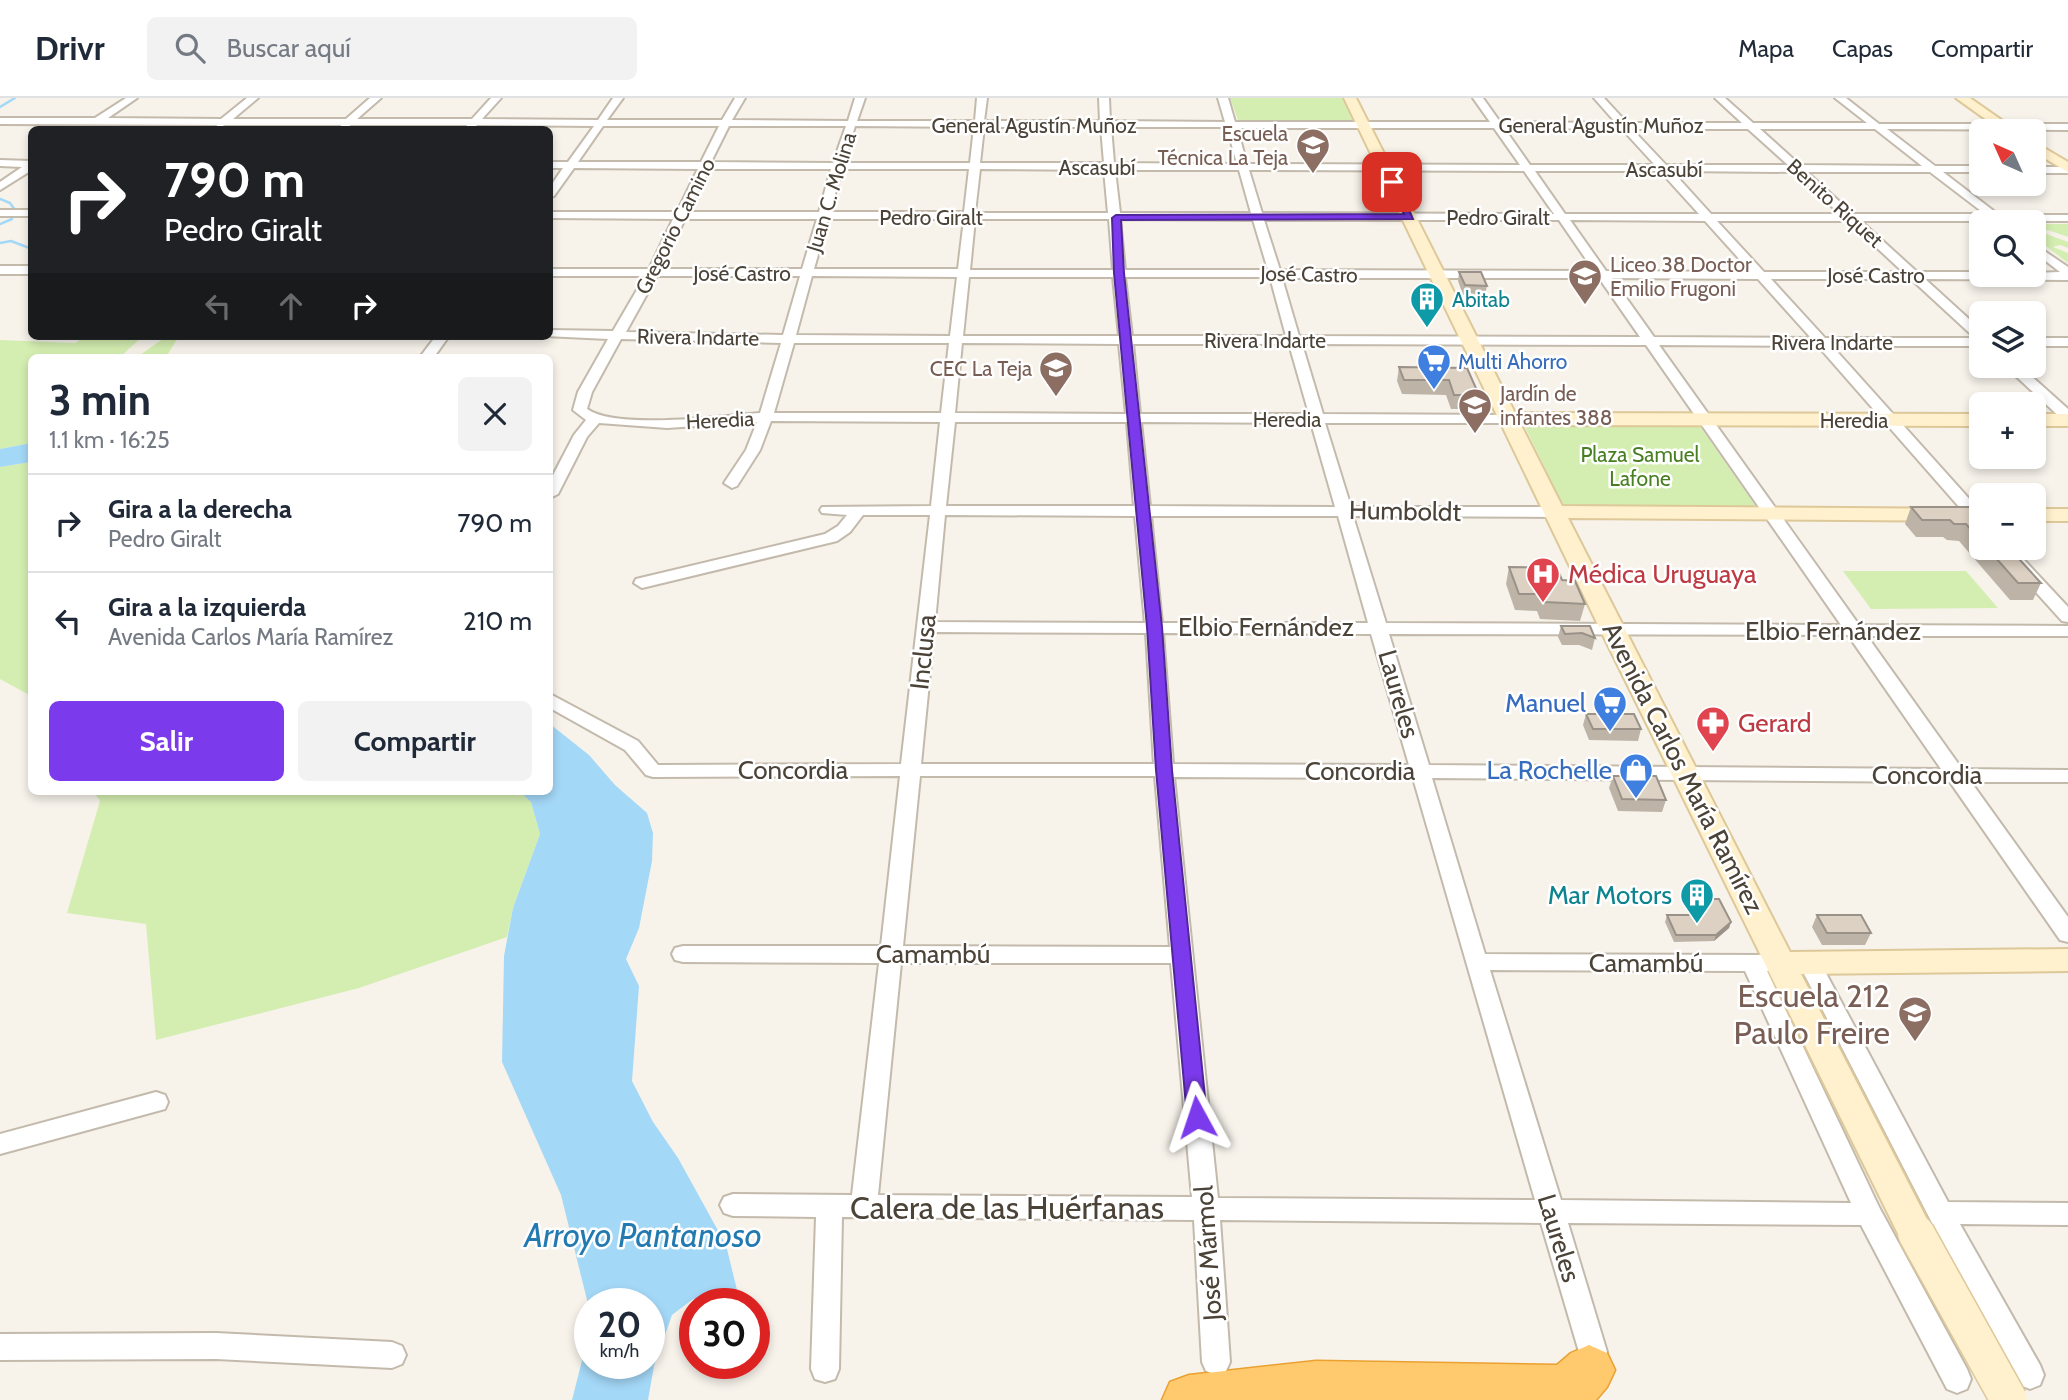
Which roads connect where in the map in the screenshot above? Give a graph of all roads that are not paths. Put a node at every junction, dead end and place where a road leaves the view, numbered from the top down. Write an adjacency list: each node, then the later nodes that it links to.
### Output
1 (132, 98): 19 (street)
2 (253, 98): 29 (street)
3 (376, 98): 31 (street)
4 (496, 98): 32 (street)
5 (618, 98): 20 (street)
6 (740, 98): 21 (street, Gregorio Camino)
7 (860, 98): 22 (street, Juan C. Molina)
8 (982, 98): 23 (street, Inclusa)
9 (1104, 98): 24 (street, José Mármol)
10 (1223, 98): 25 (street, Laureles)
11 (1350, 98): 33 (main road, Avenida Carlos María Ramírez)
12 (1478, 98): 26 (street)
13 (1599, 98): 27 (street)
14 (1720, 98): 34 (street, Benito Riquet)
15 (1840, 98): 35 (street)
16 (1962, 98): 17 (main road)
17 (1992, 119)
18 (0, 121): 19 (street, General Agustín Muñoz)
19 (97, 122): 28 (street); 29 (street, General Agustín Muñoz)
20 (600, 123): 21 (street, General Agustín Muñoz); 32 (street, General Agustín Muñoz); 43 (street)
21 (725, 124): 22 (street, General Agustín Muñoz); 44 (street, Gregorio Camino)
22 (852, 124): 23 (street, General Agustín Muñoz); 45 (street, Juan C. Molina)
23 (979, 124): 24 (street, General Agustín Muñoz); 49 (street, Inclusa)
24 (1105, 125): 25 (street, General Agustín Muñoz); 46 (street, José Mármol)
25 (1230, 125): 33 (street, General Agustín Muñoz); 47 (street, Laureles)
26 (1497, 125): 27 (street, General Agustín Muñoz); 33 (street, General Agustín Muñoz); 51 (street)
27 (1623, 125): 34 (street, General Agustín Muñoz); 52 (street)
28 (91, 126)
29 (218, 126): 30 (street, General Agustín Muñoz)
30 (291, 126): 31 (street, General Agustín Muñoz)
31 (344, 126): 32 (street, General Agustín Muñoz)
32 (472, 126)
33 (1364, 126): 50 (main road, Avenida Carlos María Ramírez)
34 (1750, 126): 35 (street, General Agustín Muñoz); 53 (street, Benito Riquet)
35 (1876, 126): 37 (street, General Agustín Muñoz); 54 (street)
36 (2068, 127): 38 (street, General Agustín Muñoz)
37 (1969, 128)
38 (2046, 128)
39 (2046, 154): 56 (main road)
40 (0, 163): 41 (street)
41 (28, 165)
42 (553, 165): 43 (street, Ascasubí)
43 (571, 165): 44 (street, Ascasubí); 59 (street)
44 (705, 166): 45 (street, Ascasubí); 64 (street, Gregorio Camino)
45 (837, 167): 49 (street, Ascasubí); 65 (street, Juan C. Molina)
46 (1108, 167): 47 (street, Ascasubí); 49 (street, Ascasubí); 70 (street, José Mármol)
47 (1244, 167): 50 (street, Ascasubí); 67 (street, Laureles)
48 (28, 168): 58 (street)
49 (975, 168): 66 (street, Inclusa)
50 (1386, 168): 51 (street, Ascasubí); 68 (main road, Avenida Carlos María Ramírez)
51 (1528, 169): 52 (street, Ascasubí); 69 (street)
52 (1664, 169): 53 (street, Ascasubí); 71 (street)
53 (1797, 169): 54 (street, Ascasubí); 72 (street, Benito Riquet)
54 (1933, 169): 55 (street, Ascasubí); 60 (street)
55 (1969, 169)
56 (2068, 169): 57 (street)
57 (2046, 170)
58 (0, 187)
59 (553, 190)
60 (1986, 210)
61 (0, 213): 62 (street)
62 (28, 213)
63 (553, 215): 64 (street, Pedro Giralt)
64 (679, 215): 65 (street, Pedro Giralt); 80 (street, Gregorio Camino)
65 (824, 217): 66 (street, Pedro Giralt); 81 (street, Juan C. Molina)
66 (970, 217): 70 (street, Pedro Giralt); 82 (street, Inclusa)
67 (1258, 217): 68 (street, Pedro Giralt); 70 (street, Pedro Giralt); 84 (street, Laureles)
68 (1410, 217): 69 (street, Pedro Giralt); 89 (main road, Avenida Carlos María Ramírez)
69 (1561, 217): 71 (street, Pedro Giralt); 85 (street)
70 (1116, 218): 83 (street, José Mármol)
71 (1709, 218): 72 (street, Pedro Giralt); 86 (street)
72 (1852, 218): 75 (street, Pedro Giralt); 87 (street, Benito Riquet)
73 (2068, 218): 74 (street, Pedro Giralt)
74 (2046, 219)
75 (1969, 220)
76 (2046, 257): 88 (street)
77 (0, 270): 78 (street)
78 (28, 270)
79 (553, 272): 80 (street, José Castro)
80 (653, 272): 81 (street, José Castro); 92 (street, Gregorio Camino)
81 (807, 273): 82 (street, José Castro); 93 (street, Juan C. Molina)
82 (964, 273): 83 (street, José Castro); 97 (street, Inclusa)
83 (1119, 273): 84 (street, José Castro); 94 (street, José Mármol)
84 (1275, 274): 89 (street, José Castro); 98 (street, Laureles)
85 (1602, 275): 86 (street, José Castro); 89 (street, José Castro); 100 (street)
86 (1761, 275): 87 (street, José Castro); 101 (street)
87 (1913, 275): 88 (street, José Castro); 90 (street, Benito Riquet)
88 (2068, 275)
89 (1437, 276): 99 (main road, Avenida Carlos María Ramírez)
90 (1969, 328)
91 (553, 334): 92 (street, Rivera Indarte)
92 (618, 336): 93 (street, Rivera Indarte); 116 (street, Gregorio Camino)
93 (788, 339): 97 (street, Rivera Indarte); 106 (street, Juan C. Molina)
94 (1126, 339): 97 (street, Rivera Indarte); 98 (street, Rivera Indarte); 108 (street, José Mármol)
95 (1969, 339): 101 (street, Rivera Indarte)
96 (440, 340): 104 (street)
97 (956, 340): 107 (street, Inclusa)
98 (1295, 341): 99 (street, Rivera Indarte); 110 (street, Laureles)
99 (1471, 341): 100 (street, Rivera Indarte); 111 (main road, Avenida Carlos María Ramírez)
100 (1648, 341): 101 (street, Rivera Indarte); 113 (street)
101 (1822, 342): 114 (street)
102 (2046, 342): 103 (street)
103 (2068, 342)
104 (429, 354)
105 (2025, 378): 109 (street)
106 (766, 417): 107 (street, Heredia); 116 (street, Heredia); 117 (street, Juan C. Molina)
107 (948, 417): 108 (street, Heredia); 124 (street, Inclusa)
108 (1132, 418): 110 (street, Heredia); 120 (street, José Mármol)
109 (2068, 418): 112 (main road)
110 (1318, 419): 111 (street, Heredia); 123 (street, Laureles)
111 (1510, 419): 113 (main road, Heredia); 125 (main road, Avenida Carlos María Ramírez)
112 (2046, 419)
113 (1703, 420): 114 (main road, Heredia); 126 (street)
114 (1890, 420): 115 (main road, Heredia); 119 (street)
115 (1969, 420)
116 (594, 421): 118 (street)
117 (732, 483)
118 (553, 488)
119 (1969, 507)
120 (1141, 509): 123 (street, Humboldt); 124 (street, Humboldt); 134 (street, José Mármol)
121 (828, 510): 122 (street, Humboldt)
122 (858, 510): 124 (street, Humboldt); 131 (street)
123 (1346, 510): 125 (street, Humboldt); 135 (street, Laureles)
124 (938, 512): 133 (street, Inclusa)
125 (1556, 512): 126 (main road, Humboldt); 136 (main road, Avenida Carlos María Ramírez)
126 (1771, 515): 129 (main road, Humboldt); 137 (street)
127 (2046, 515): 128 (main road)
128 (2068, 515)
129 (1969, 518)
130 (2015, 560): 132 (street)
131 (642, 583)
132 (2068, 617)
133 (926, 627): 134 (street, Elbio Fernández); 140 (street, Inclusa)
134 (1154, 627): 135 (street, Elbio Fernández); 141 (street, José Mármol)
135 (1380, 627): 136 (street, Elbio Fernández); 142 (street, Laureles)
136 (1612, 629): 137 (street, Elbio Fernández); 143 (main road, Avenida Carlos María Ramírez)
137 (1854, 631): 138 (street, Elbio Fernández); 144 (street)
138 (2068, 631)
139 (553, 701): 140 (street, Concordia)
140 (911, 769): 141 (street, Concordia); 147 (street, Inclusa)
141 (1164, 770): 142 (street, Concordia); 149 (street, José Mármol)
142 (1421, 771): 143 (street, Concordia); 151 (street, Laureles)
143 (1686, 775): 144 (street, Concordia); 152 (main road, Avenida Carlos María Ramírez)
144 (1955, 775): 145 (street, Concordia); 146 (street)
145 (2068, 776)
146 (2068, 934)
147 (891, 953): 148 (street, Camambú); 149 (street, Camambú); 157 (street, Inclusa)
148 (684, 954)
149 (1182, 955): 158 (street, José Mármol)
150 (2068, 960): 152 (main road, Camambú)
151 (1477, 962): 152 (street, Camambú); 159 (street, Laureles)
152 (1781, 963): 160 (street, Avenida Carlos María Ramírez); 162 (main road, Avenida Carlos María Ramírez)
153 (156, 1102): 154 (street)
154 (0, 1144)
155 (733, 1205): 156 (street, Calera de las Huérfanas)
156 (830, 1205): 157 (street, Calera de las Huérfanas); 165 (street)
157 (864, 1206): 158 (street, Calera de las Huérfanas)
158 (1206, 1208): 159 (street, Calera de las Huérfanas); 168 (street, José Mármol)
159 (1549, 1210): 160 (street, Calera de las Huérfanas); 166 (street, Laureles)
160 (1869, 1214): 167 (street, Avenida Carlos María Ramírez)
161 (2068, 1214): 162 (street)
162 (1928, 1223): 167 (main road, Avenida Carlos María Ramírez, bridge)
163 (0, 1347): 164 (street)
164 (393, 1355)
165 (825, 1369)
166 (1589, 1370): 168 (highway)
167 (2020, 1377)
168 (1202, 1381)

